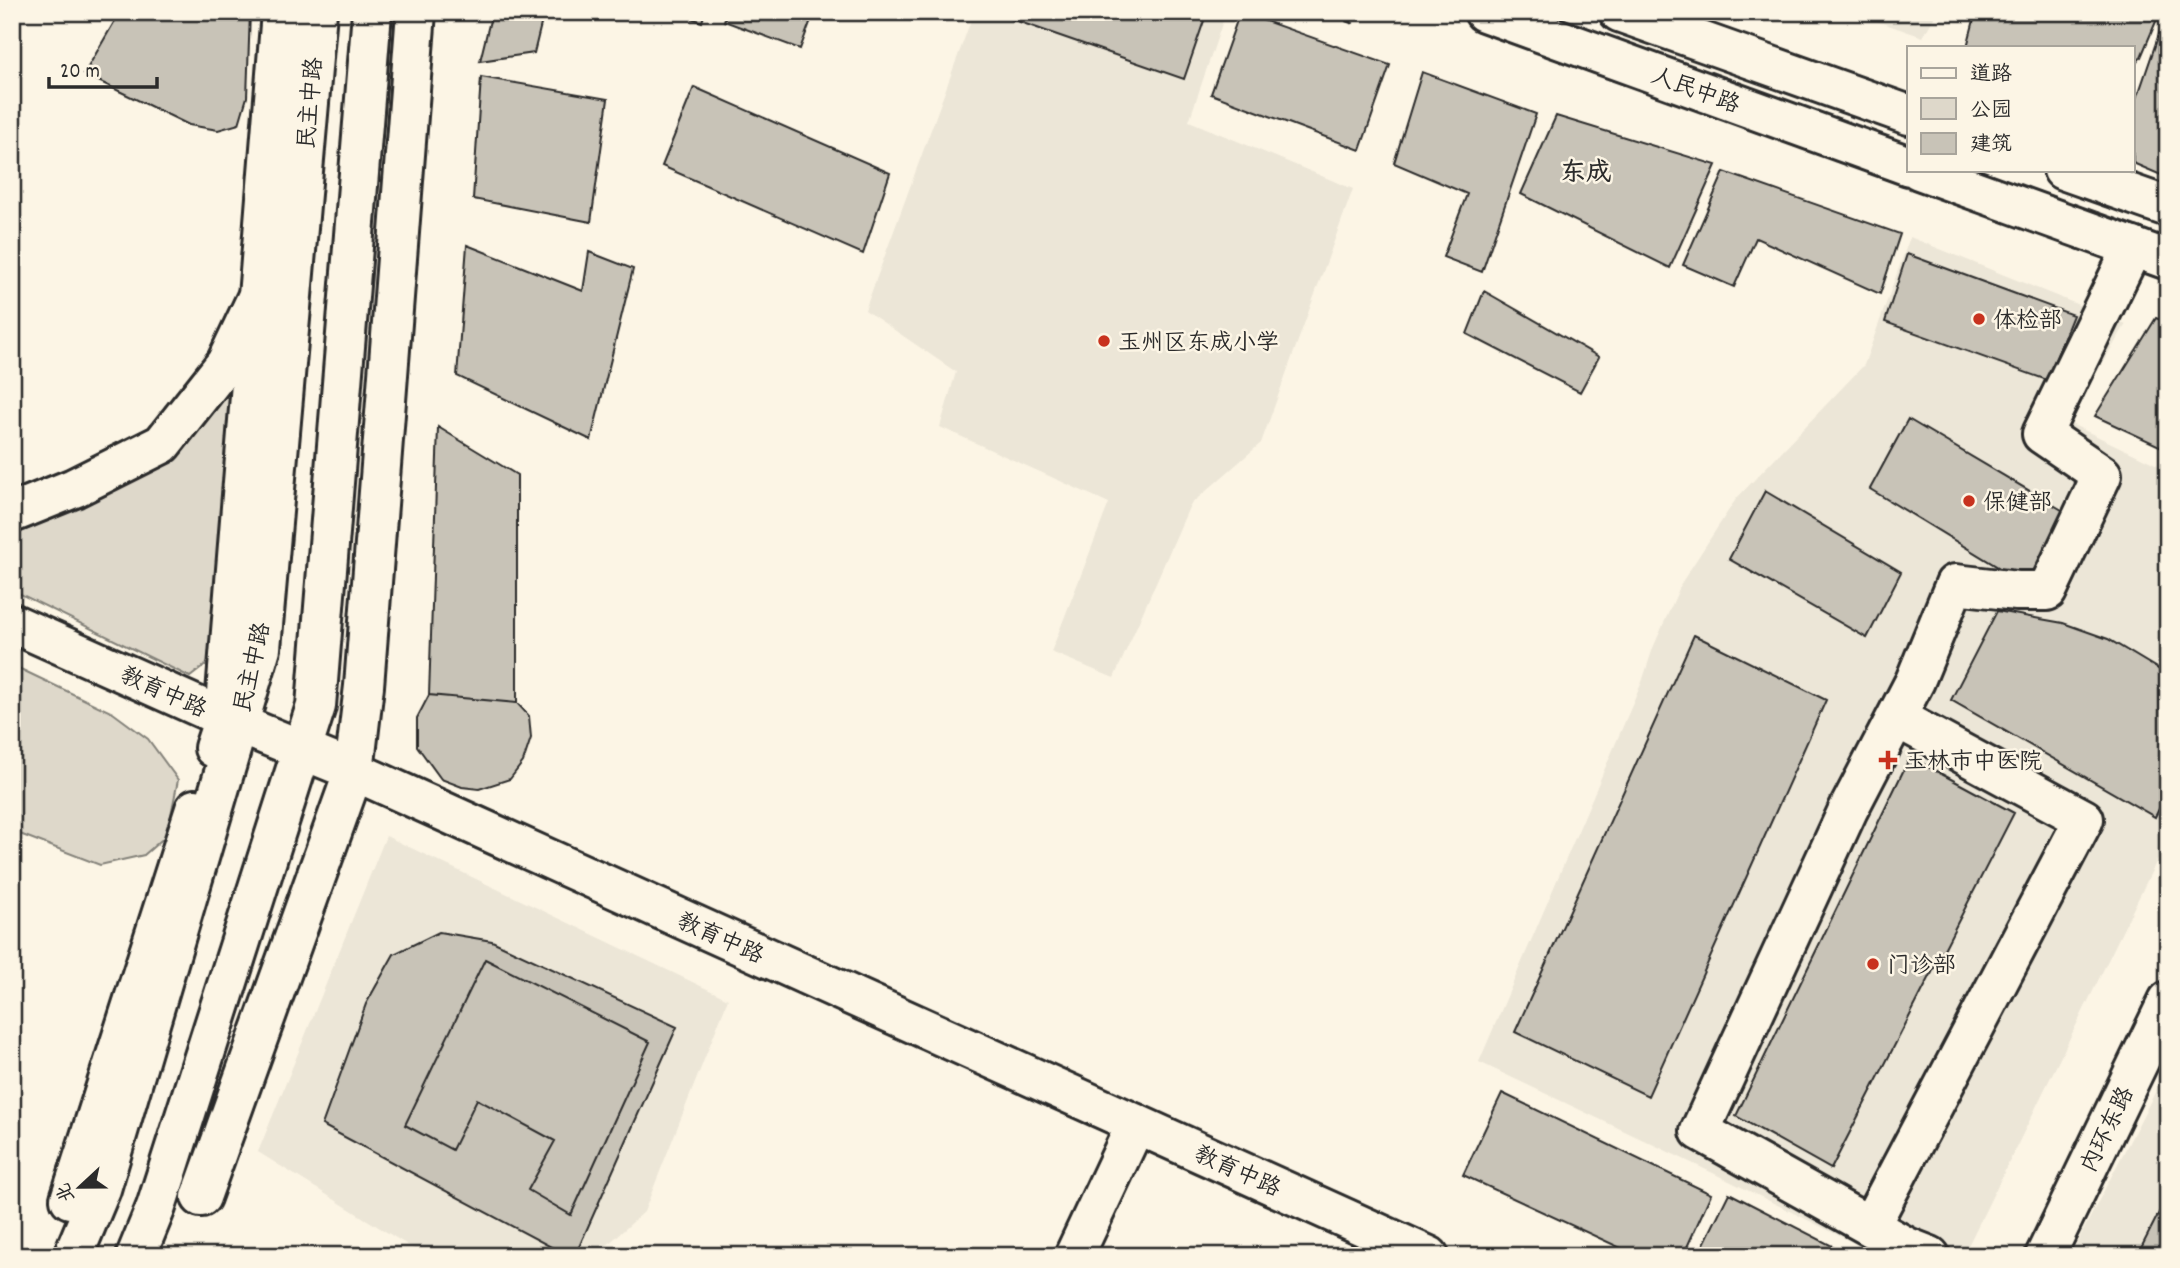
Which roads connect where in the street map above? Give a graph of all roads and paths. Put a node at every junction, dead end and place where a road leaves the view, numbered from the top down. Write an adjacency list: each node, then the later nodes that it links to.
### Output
1 (281, 12): 16 (main road)
2 (317, 12): 14 (main road, 民主中路)
3 (372, 12): 21 (main road)
4 (416, 12): 22 (main road)
5 (1323, 12): 6 (path)
6 (1355, 12)
7 (1484, 12): 10 (main road, 人民中路)
8 (1619, 12): 9 (main road, 人民中路)
9 (1907, 114)
10 (1907, 165)
11 (1924, 172): 15 (main road)
12 (2069, 172): 13 (main road)
13 (2168, 207)
14 (299, 208): 16 (main road); 20 (main road, 民主中路)
15 (2150, 254): 19 (main road)
16 (258, 295): 17 (main road); 20 (main road)
17 (12, 513)
18 (12, 623): 20 (main road, 教育中路)
19 (1897, 718): 27 (main road); 27 (main road)
20 (231, 721): 21 (main road, 教育中路); 26 (main road); 28 (main road, 民主中路)
21 (302, 749): 22 (main road, 教育中路); 29 (main road)
22 (354, 771): 24 (main road, 教育中路); 25 (main road)
23 (2168, 1001): 33 (main road, 内环东路)
24 (1136, 1124): 30 (main road); 31 (main road, 教育中路)
25 (201, 1197)
26 (70, 1199)
27 (1870, 1226): 32 (main road)
28 (73, 1256)
29 (136, 1256)
30 (1074, 1256)
31 (1429, 1256)
32 (1930, 1256)
33 (2045, 1256)

